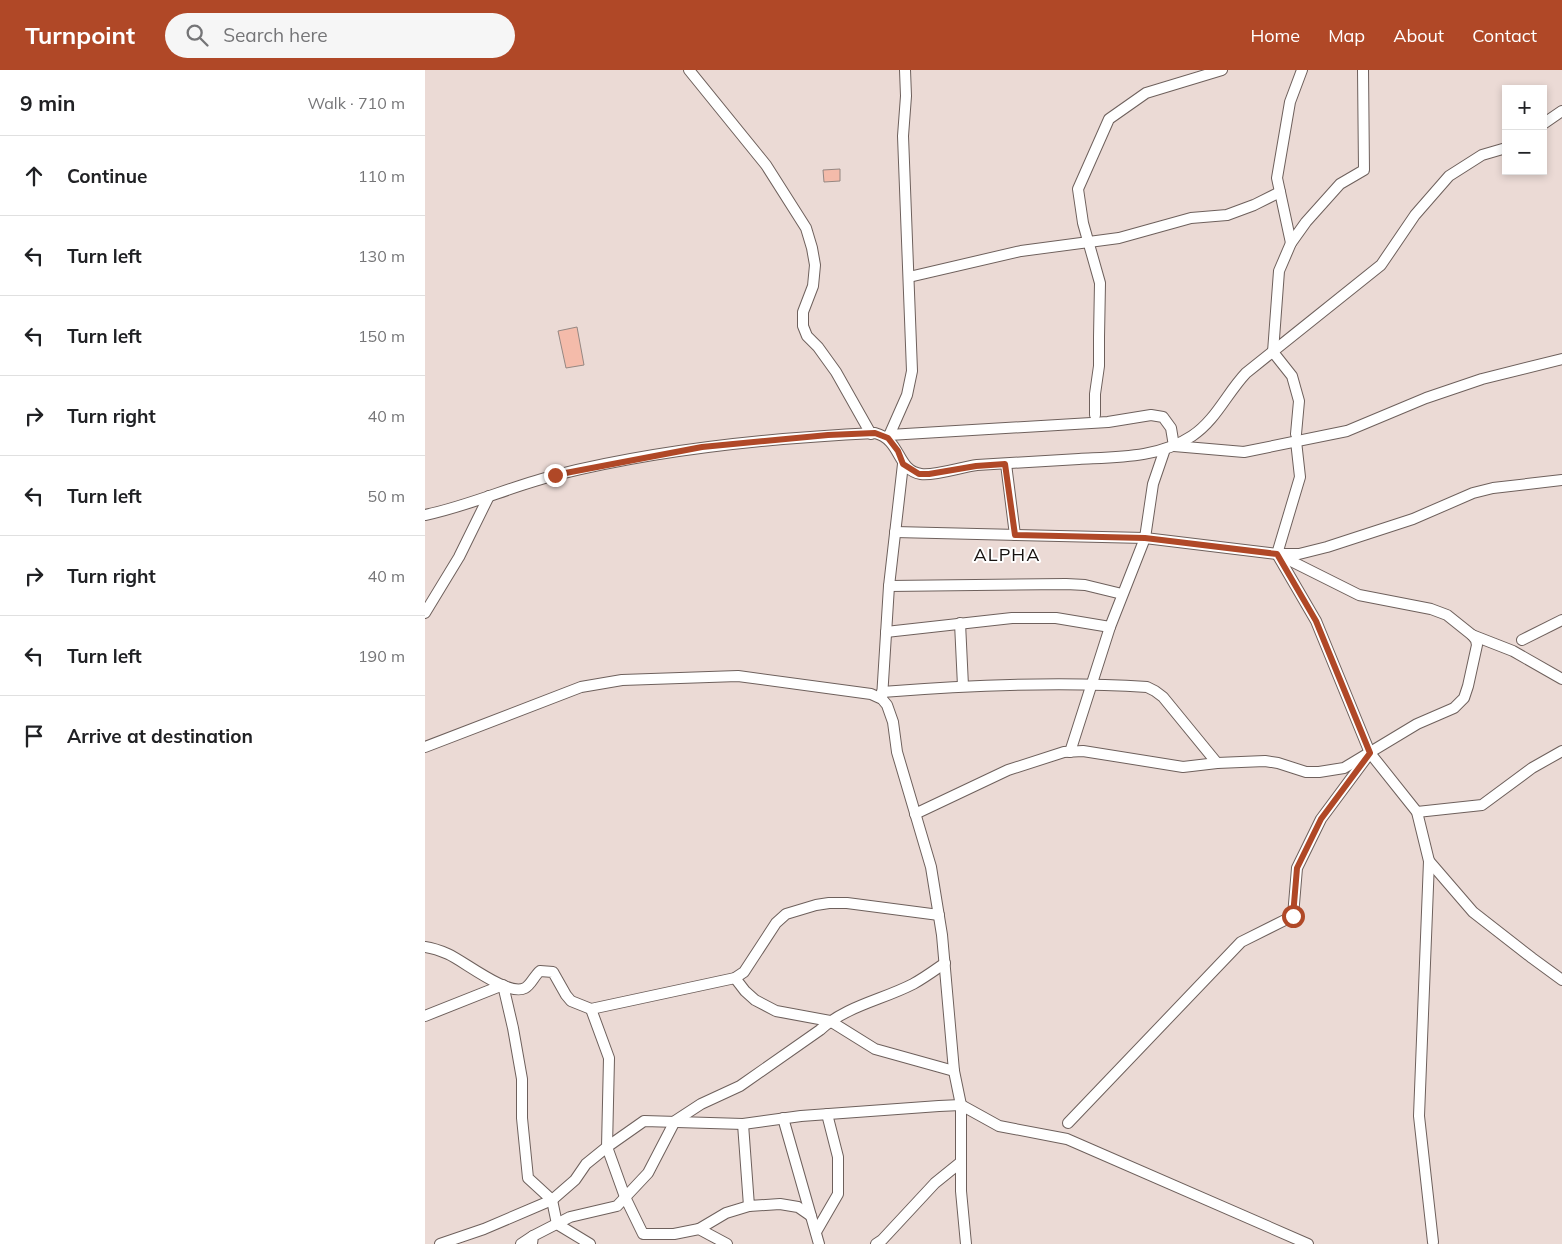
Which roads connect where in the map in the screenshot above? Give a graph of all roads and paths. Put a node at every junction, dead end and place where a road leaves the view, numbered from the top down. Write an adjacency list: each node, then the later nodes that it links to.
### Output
1 (689, 70): 16 (street)
2 (905, 70): 12 (street)
3 (1221, 70): 10 (street)
4 (1302, 70): 9 (street)
5 (1363, 70): 11 (street)
6 (1562, 111): 7 (street)
7 (1547, 121)
8 (1502, 149): 13 (street)
9 (1280, 192): 10 (street); 11 (street)
10 (1089, 242): 12 (street); 15 (street)
11 (1291, 243): 13 (street)
12 (909, 277): 17 (street)
13 (1273, 352): 18 (street); 19 (street)
14 (1562, 359): 18 (street)
15 (1095, 415)
16 (871, 434): 17 (street); 23 (street)
17 (889, 437): 19 (street); 20 (street)
18 (1296, 438): 19 (street); 28 (street)
19 (1169, 448): 21 (street); 27 (street)
20 (903, 464): 21 (street); 25 (street)
21 (1005, 464): 26 (street)
22 (1562, 480): 28 (street)
23 (489, 496): 24 (street); 31 (street)
24 (427, 516)
25 (895, 532): 26 (street); 29 (street)
26 (1015, 535): 27 (street)
27 (1145, 538): 28 (street); 30 (street)
28 (1277, 554): 36 (street); 45 (street)
29 (889, 586): 30 (street); 35 (street)
30 (1122, 594): 34 (street)
31 (425, 613)
32 (1562, 620): 37 (street)
33 (960, 623): 34 (street); 35 (street); 40 (street)
34 (1110, 627): 39 (street)
35 (886, 632): 41 (street)
36 (1472, 635): 38 (street); 45 (street)
37 (1522, 640)
38 (1562, 679)
39 (1091, 683): 40 (street); 44 (street); 46 (street)
40 (963, 686): 41 (street)
41 (882, 696): 42 (street); 48 (street)
42 (425, 748)
43 (1562, 750): 47 (street)
44 (1070, 752): 46 (street); 48 (street)
45 (1370, 753): 46 (street); 47 (street); 64 (street)
46 (1217, 763)
47 (1417, 812): 49 (street)
48 (915, 814): 50 (street)
49 (1429, 861): 54 (street); 77 (street)
50 (939, 916): 52 (street); 53 (street)
51 (425, 947): 55 (street)
52 (945, 962): 58 (street); 59 (street)
53 (735, 978): 56 (street); 58 (street)
54 (1562, 980)
55 (503, 985): 56 (street); 57 (street); 69 (street)
56 (591, 1009): 66 (street)
57 (425, 1016)
58 (831, 1021): 59 (street); 63 (street)
59 (955, 1070): 60 (street)
60 (961, 1106): 61 (street); 67 (street); 78 (street)
61 (827, 1114): 62 (street); 74 (street)
62 (783, 1118): 65 (street); 71 (street)
63 (675, 1121): 65 (street); 66 (street); 68 (street)
64 (1068, 1123)
65 (743, 1124): 70 (street)
66 (607, 1147): 68 (street); 69 (street)
67 (961, 1162): 84 (street); 85 (street)
68 (625, 1198): 72 (street); 75 (street)
69 (552, 1200): 72 (street); 79 (street)
70 (749, 1206): 71 (street); 73 (street)
71 (811, 1216): 74 (street)
72 (557, 1224): 76 (street); 81 (street)
73 (699, 1230): 75 (street); 82 (street)
74 (816, 1232): 83 (street)
75 (644, 1239)
76 (533, 1240): 80 (street)
77 (1433, 1242)
78 (1305, 1243)
79 (440, 1244)
80 (521, 1244)
81 (590, 1244)
82 (727, 1244)
83 (819, 1244)
84 (875, 1244)
85 (967, 1244)

